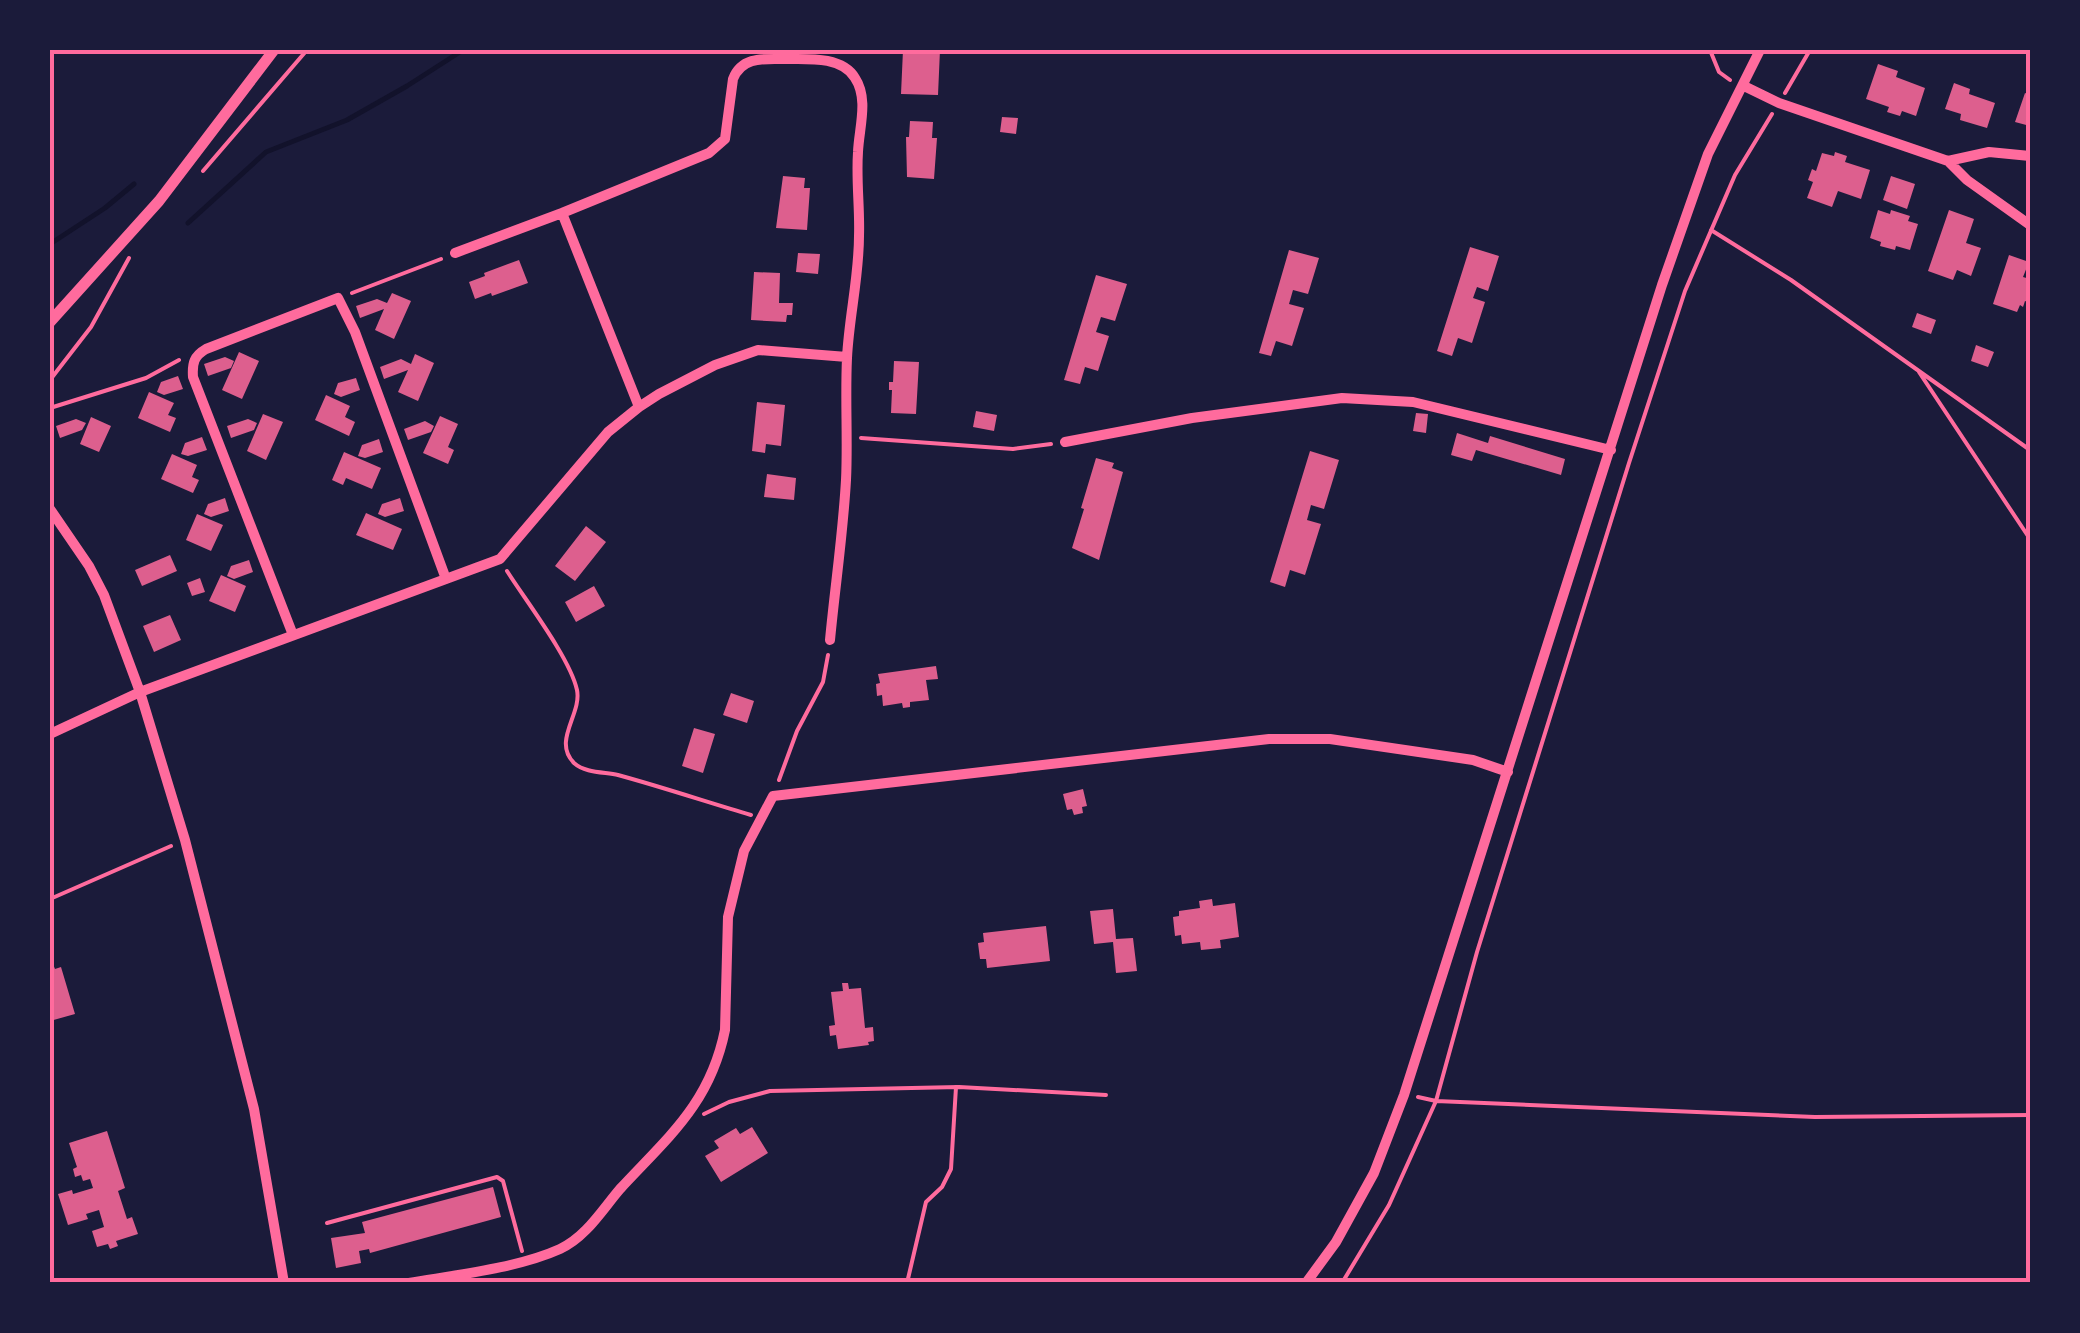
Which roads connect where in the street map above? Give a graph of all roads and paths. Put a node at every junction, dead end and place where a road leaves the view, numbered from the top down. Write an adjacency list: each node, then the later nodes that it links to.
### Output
1 (274, 50): 17 (street)
2 (307, 50): 10 (path)
3 (1710, 50): 6 (path)
4 (1760, 50): 6 (street)
5 (1810, 50): 7 (path)
6 (1744, 86): 7 (street); 26 (street)
7 (1779, 103): 9 (street); 13 (path)
8 (2030, 156): 9 (street)
9 (1948, 161): 12 (street)
10 (195, 180)
11 (562, 213): 15 (street); 19 (street); 22 (street)
12 (2030, 225)
13 (1711, 230): 20 (path); 44 (path)
14 (133, 252): 21 (path)
15 (455, 253): 16 (path)
16 (338, 298): 18 (street); 31 (street)
17 (50, 322)
18 (206, 349): 23 (path); 32 (street)
19 (847, 357): 22 (street); 24 (street)
20 (1916, 368): 27 (path); 29 (path)
21 (50, 380)
22 (639, 407): 30 (street)
23 (50, 408)
24 (847, 437): 25 (path); 33 (street)
25 (1065, 442): 26 (street)
26 (1611, 450): 36 (street)
27 (2030, 450)
28 (50, 509): 34 (street)
29 (2030, 538)
30 (500, 559): 31 (street); 38 (path)
31 (446, 579): 32 (street)
32 (293, 635): 34 (street)
33 (830, 640): 37 (path)
34 (140, 692): 35 (street); 39 (street)
35 (50, 734)
36 (1508, 772): 37 (street); 43 (street)
37 (773, 796): 38 (street)
38 (760, 818): 46 (street)
39 (185, 840): 40 (path); 49 (street)
40 (50, 899)
41 (956, 1087): 42 (path); 46 (path); 51 (path)
42 (1106, 1094)
43 (1404, 1094): 44 (path); 52 (street)
44 (1436, 1101): 45 (path); 53 (path)
45 (2030, 1115)
46 (682, 1124): 48 (street)
47 (328, 1223): 48 (path)
48 (525, 1260): 50 (street)
49 (284, 1283)
50 (409, 1283)
51 (908, 1283)
52 (1306, 1283)
53 (1342, 1283)

